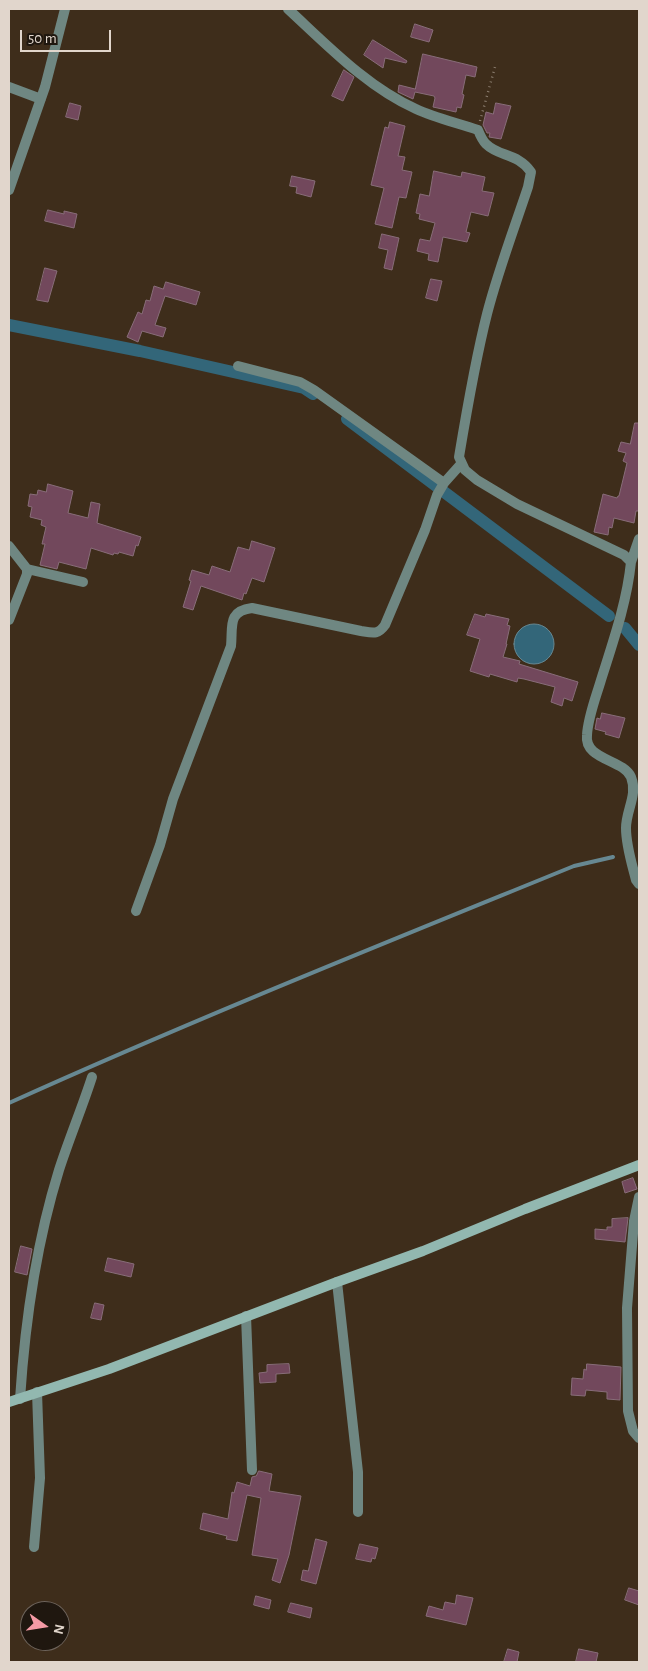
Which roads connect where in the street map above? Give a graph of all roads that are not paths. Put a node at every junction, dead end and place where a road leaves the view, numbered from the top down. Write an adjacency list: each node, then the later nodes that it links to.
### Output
1 (66, 9): 4 (street)
2 (288, 9): 7 (street)
3 (9, 87): 4 (street)
4 (41, 99): 5 (street)
5 (9, 190)
6 (238, 366): 8 (street)
7 (461, 464): 8 (street); 11 (street)
8 (441, 488): 16 (street)
9 (639, 539): 11 (street)
10 (9, 546): 12 (street)
11 (631, 562): 15 (street)
12 (27, 569): 13 (street); 14 (street)
13 (83, 582)
14 (9, 620)
15 (639, 884)
16 (136, 911)
17 (92, 1077): 23 (street)
18 (639, 1165): 20 (street)
19 (639, 1197): 25 (street)
20 (337, 1282): 21 (street); 27 (street)
21 (246, 1316): 22 (street); 26 (street)
22 (37, 1392): 23 (street); 28 (street)
23 (20, 1399): 24 (street)
24 (9, 1402)
25 (639, 1438)
26 (252, 1470)
27 (358, 1512)
28 (34, 1547)

